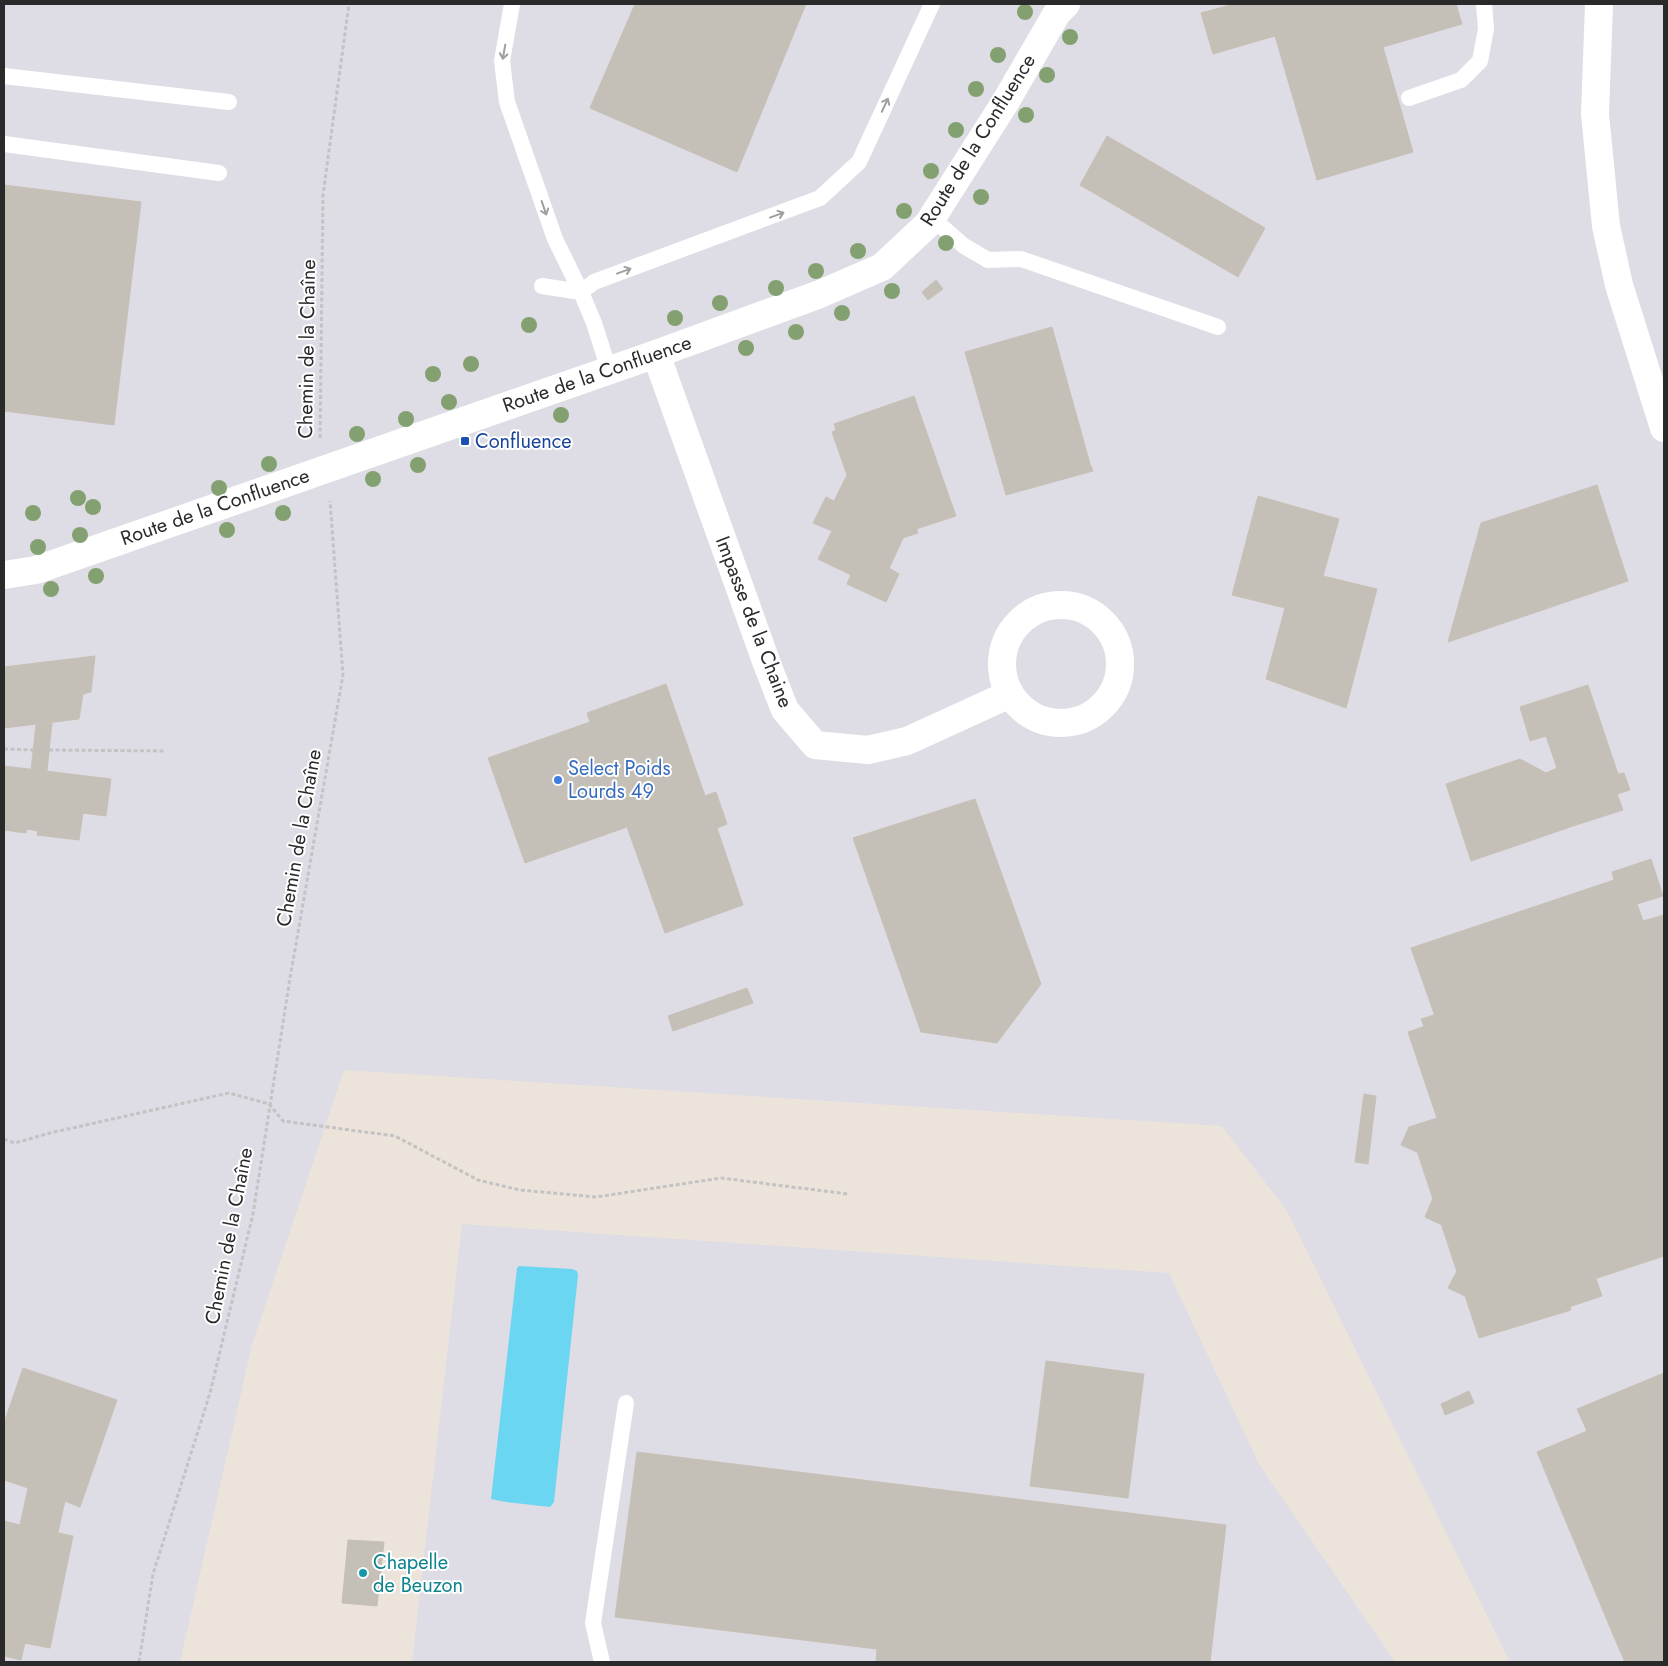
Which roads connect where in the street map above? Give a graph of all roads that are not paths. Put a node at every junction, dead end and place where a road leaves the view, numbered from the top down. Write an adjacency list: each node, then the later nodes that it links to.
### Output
1 (512, 4): 15 (lane, one-way to 15)
2 (932, 4): 15 (lane, one-way to 2)
3 (1066, 4): 13 (street, Route de la Confluence)
4 (1484, 4): 8 (lane)
5 (1599, 4): 11 (street)
6 (1616, 4): 11 (street)
7 (4, 76): 9 (lane)
8 (1409, 98)
9 (229, 102)
10 (4, 144): 12 (lane)
11 (1601, 171): 19 (street)
12 (219, 174)
13 (932, 218): 16 (lane); 17 (street, Route de la Confluence)
14 (542, 286): 15 (lane)
15 (581, 292): 18 (lane)
16 (1218, 327)
17 (656, 354): 18 (street, Route de la Confluence); 21 (street, Impasse de la Chaine)
18 (609, 370): 20 (street, Route de la Confluence)
19 (1664, 428)
20 (4, 575)
21 (1010, 694): 21 (street)
22 (626, 1403): 23 (lane)
23 (602, 1662)

